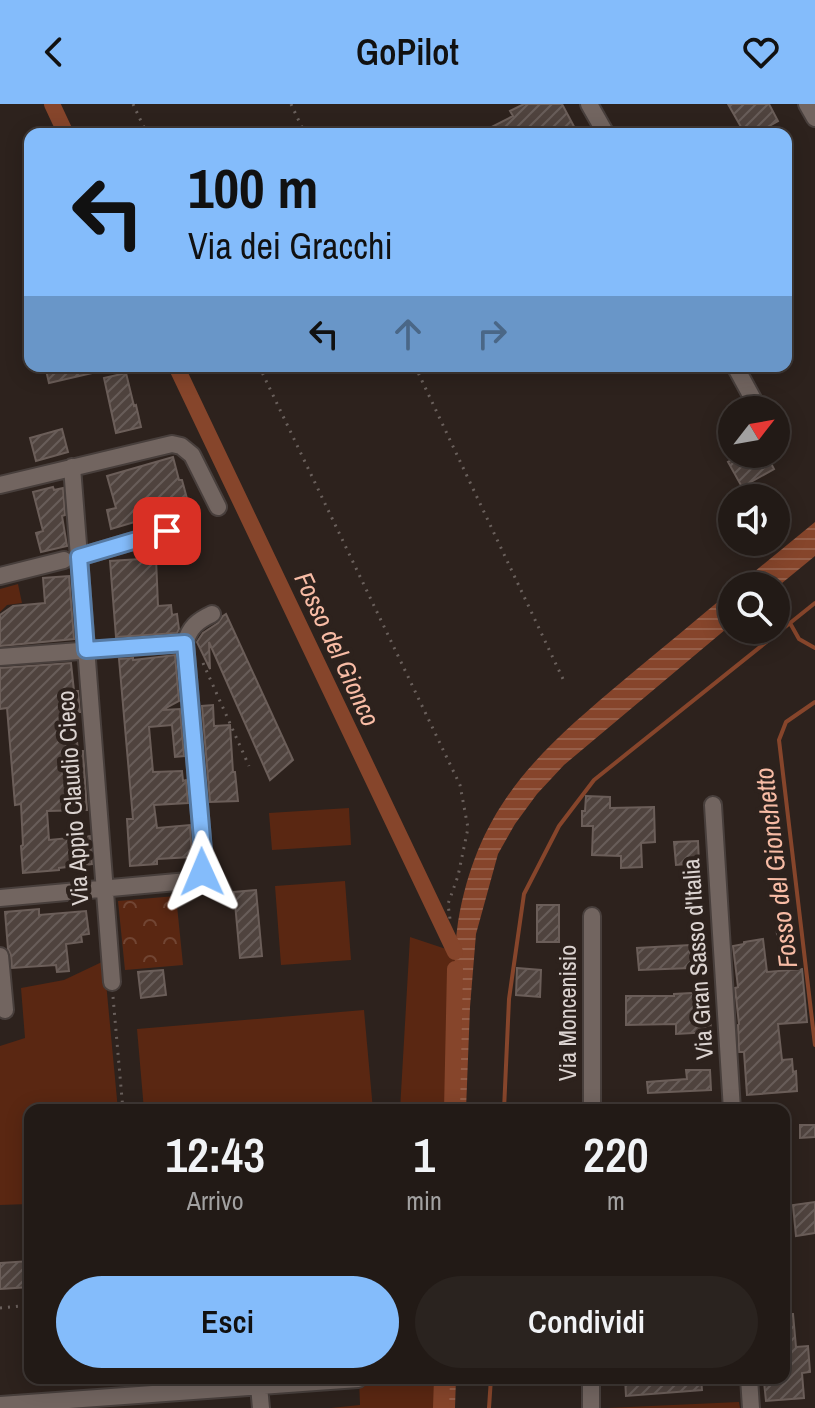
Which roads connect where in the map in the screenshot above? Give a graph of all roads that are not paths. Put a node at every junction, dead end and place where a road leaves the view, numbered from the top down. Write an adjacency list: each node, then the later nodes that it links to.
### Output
1 (589, 104): 4 (street)
2 (807, 104): 3 (street)
3 (815, 118)
4 (603, 128)
5 (738, 372): 6 (street)
6 (751, 396)
7 (72, 467): 8 (street); 9 (street); 11 (street, Via Appio Claudio Cieco)
8 (0, 485)
9 (218, 507)
10 (167, 531): 11 (street)
11 (72, 558): 12 (street); 15 (street, Via Appio Claudio Cieco)
12 (0, 576)
13 (212, 614): 14 (street)
14 (185, 643): 15 (street); 18 (street)
15 (86, 650): 16 (street); 18 (street, Via Appio Claudio Cieco)
16 (0, 657)
17 (713, 805): 25 (street, Via Gran Sasso d'Italia)
18 (105, 889): 19 (street); 22 (street, Via Appio Claudio Cieco)
19 (0, 898)
20 (592, 916): 24 (street, Via Moncenisio)
21 (0, 956): 23 (street)
22 (112, 982)
23 (5, 1010)
24 (592, 1104)
25 (732, 1104)
26 (287, 1384): 30 (street)
27 (591, 1384): 33 (street)
28 (749, 1384): 34 (street)
29 (148, 1386): 30 (street); 31 (street)
30 (259, 1386): 32 (street)
31 (0, 1405)
32 (261, 1408)
33 (591, 1408)
34 (751, 1408)

